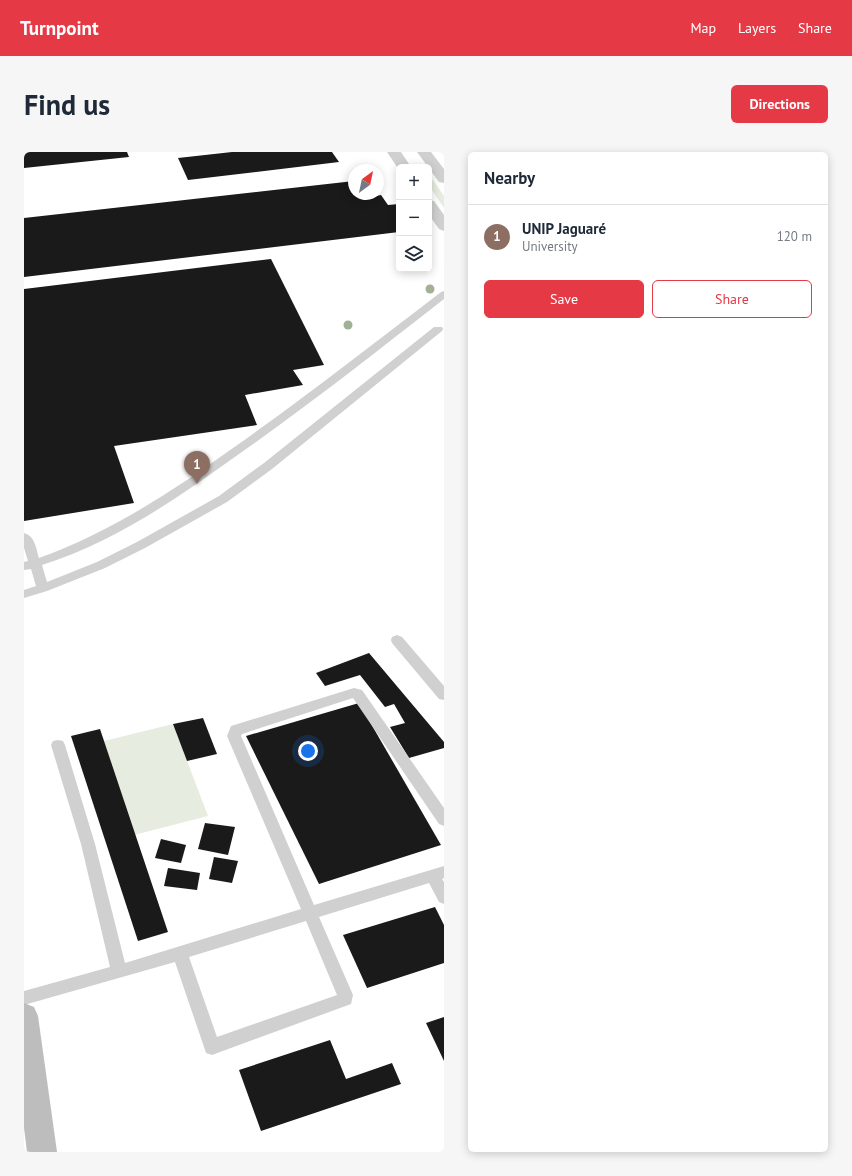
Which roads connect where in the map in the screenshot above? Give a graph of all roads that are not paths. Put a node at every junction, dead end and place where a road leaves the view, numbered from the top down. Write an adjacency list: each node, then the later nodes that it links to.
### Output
1 (394, 152): 3 (street)
2 (424, 152): 4 (street)
3 (402, 164)
4 (434, 165): 5 (street)
5 (444, 179)
6 (432, 208): 7 (street)
7 (444, 226)
8 (444, 294): 11 (lane)
9 (438, 329): 13 (lane)
10 (24, 537): 11 (lane)
11 (36, 563): 12 (lane); 13 (lane)
12 (24, 566)
13 (43, 588): 14 (lane)
14 (24, 594)
15 (397, 640): 16 (lane)
16 (444, 695)
17 (58, 745): 23 (lane)
18 (444, 820): 21 (lane)
19 (439, 874): 20 (lane); 21 (lane)
20 (444, 897)
21 (309, 914): 22 (lane); 22 (lane)
22 (180, 953): 23 (lane)
23 (119, 972): 24 (lane)
24 (24, 998)
25 (24, 1016): 26 (street)
26 (42, 1152)

